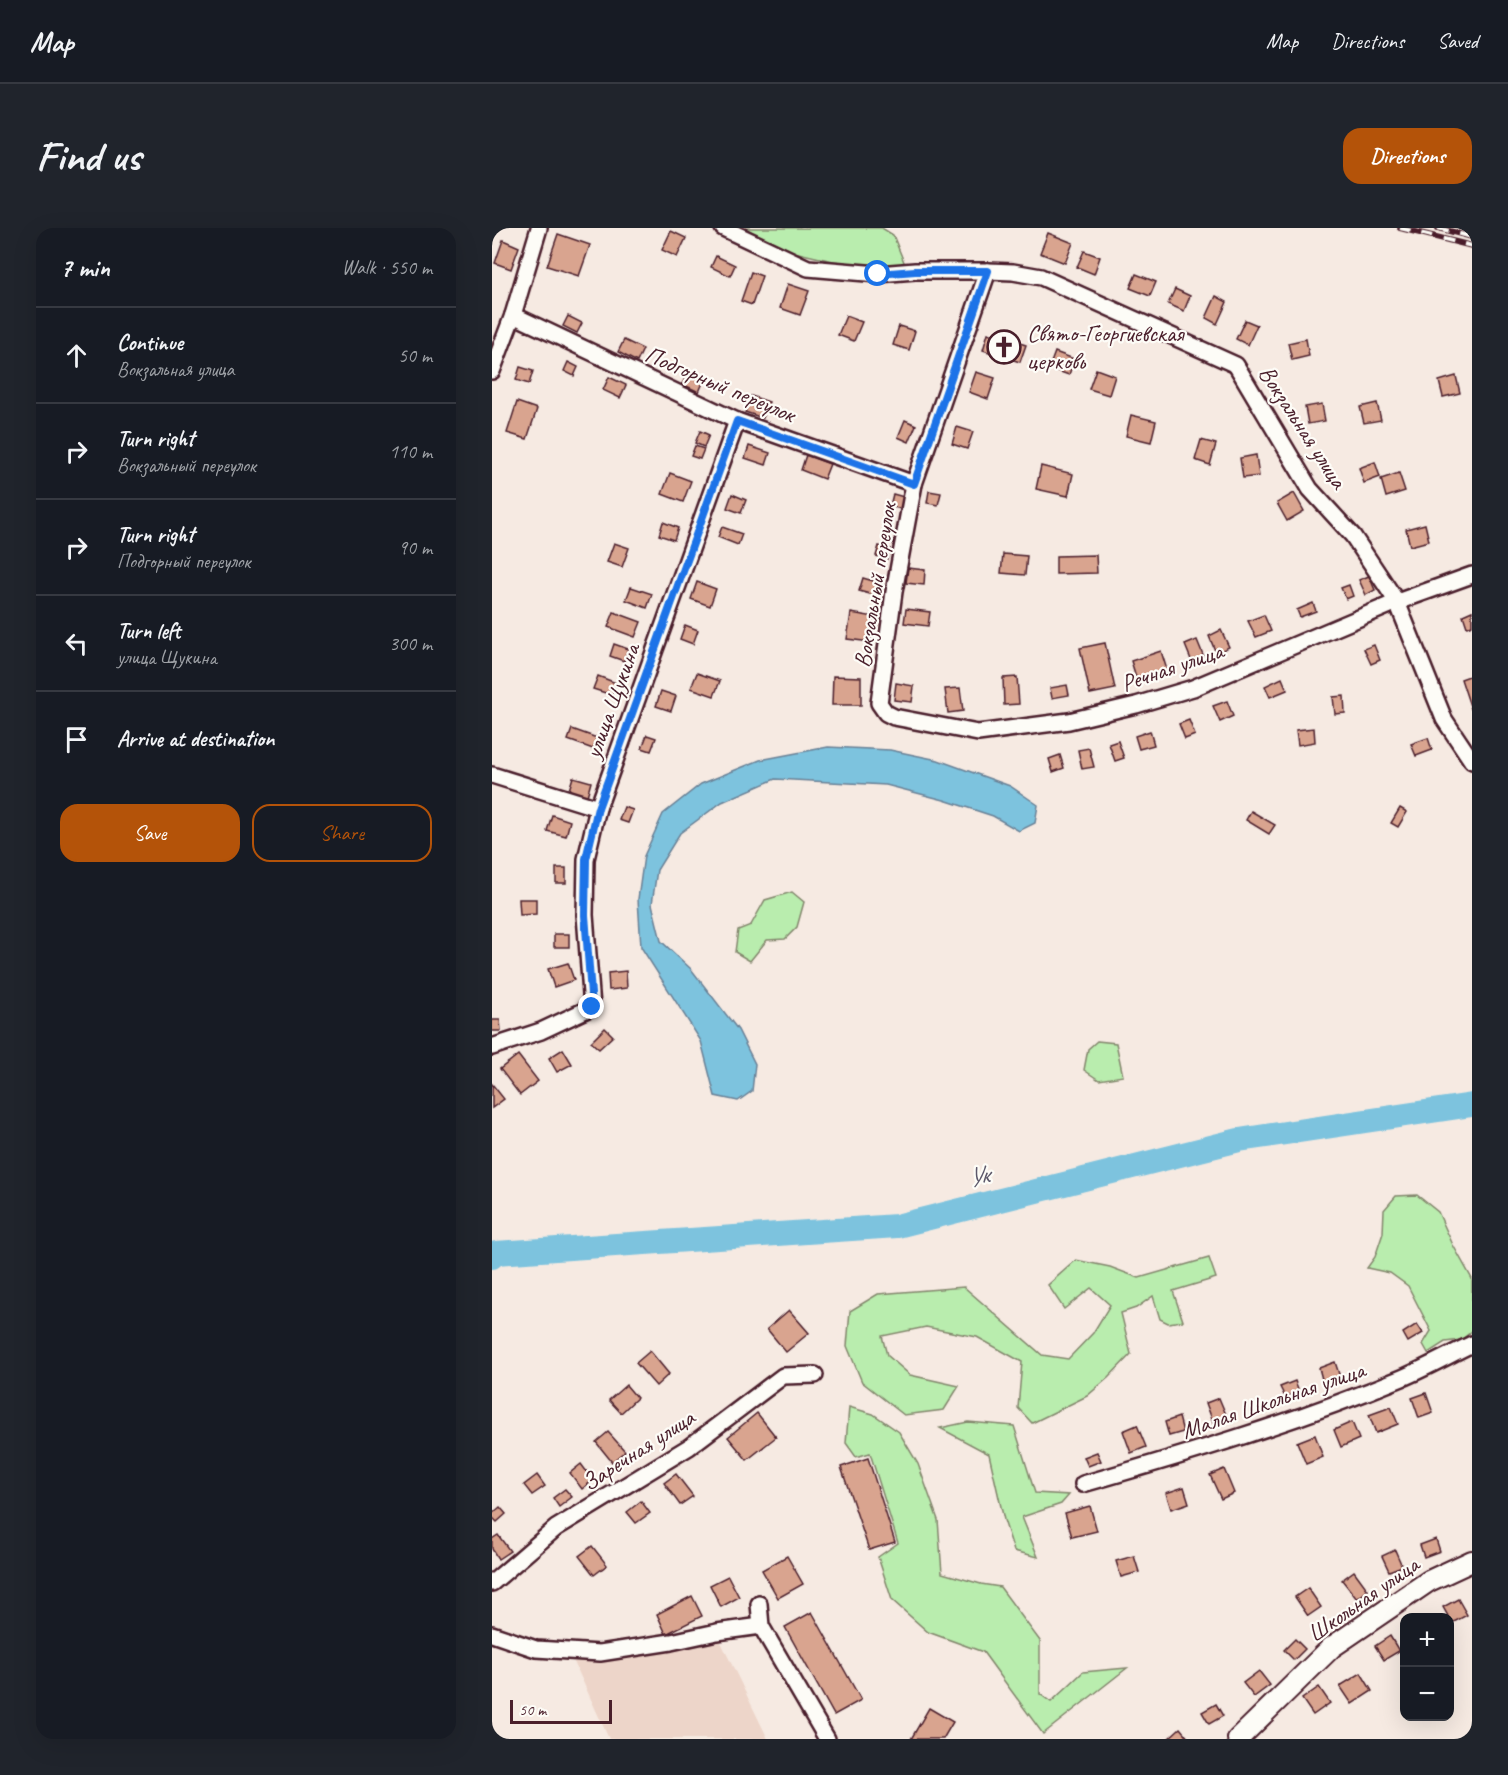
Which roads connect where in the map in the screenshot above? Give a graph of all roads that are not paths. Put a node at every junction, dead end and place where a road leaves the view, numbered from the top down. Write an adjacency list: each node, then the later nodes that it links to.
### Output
1 (539, 228): 4 (street)
2 (723, 228): 3 (street, Вокзальная улица)
3 (988, 271): 7 (street, Вокзальный переулок); 9 (street, Вокзальная улица)
4 (513, 315): 5 (street); 6 (street, Подгорный переулок)
5 (492, 371)
6 (737, 421): 7 (street, Подгорный переулок); 13 (street, улица Щукина)
7 (914, 484): 10 (street, Вокзальный переулок)
8 (1472, 575): 9 (street, Речная улица)
9 (1397, 602): 10 (street, Речная улица); 11 (street, Вокзальная улица)
10 (879, 703)
11 (1472, 761)
12 (492, 775): 13 (street)
13 (598, 808): 14 (street, улица Щукина)
14 (492, 1047)
15 (1472, 1344): 17 (street, Малая Школьная улица)
16 (815, 1375): 19 (street, Заречная улица)
17 (1083, 1484)
18 (1472, 1562): 24 (street, Школьная улица)
19 (492, 1583)
20 (759, 1604): 21 (street)
21 (760, 1626): 22 (street); 23 (street)
22 (492, 1634)
23 (827, 1739)
24 (1238, 1739)

